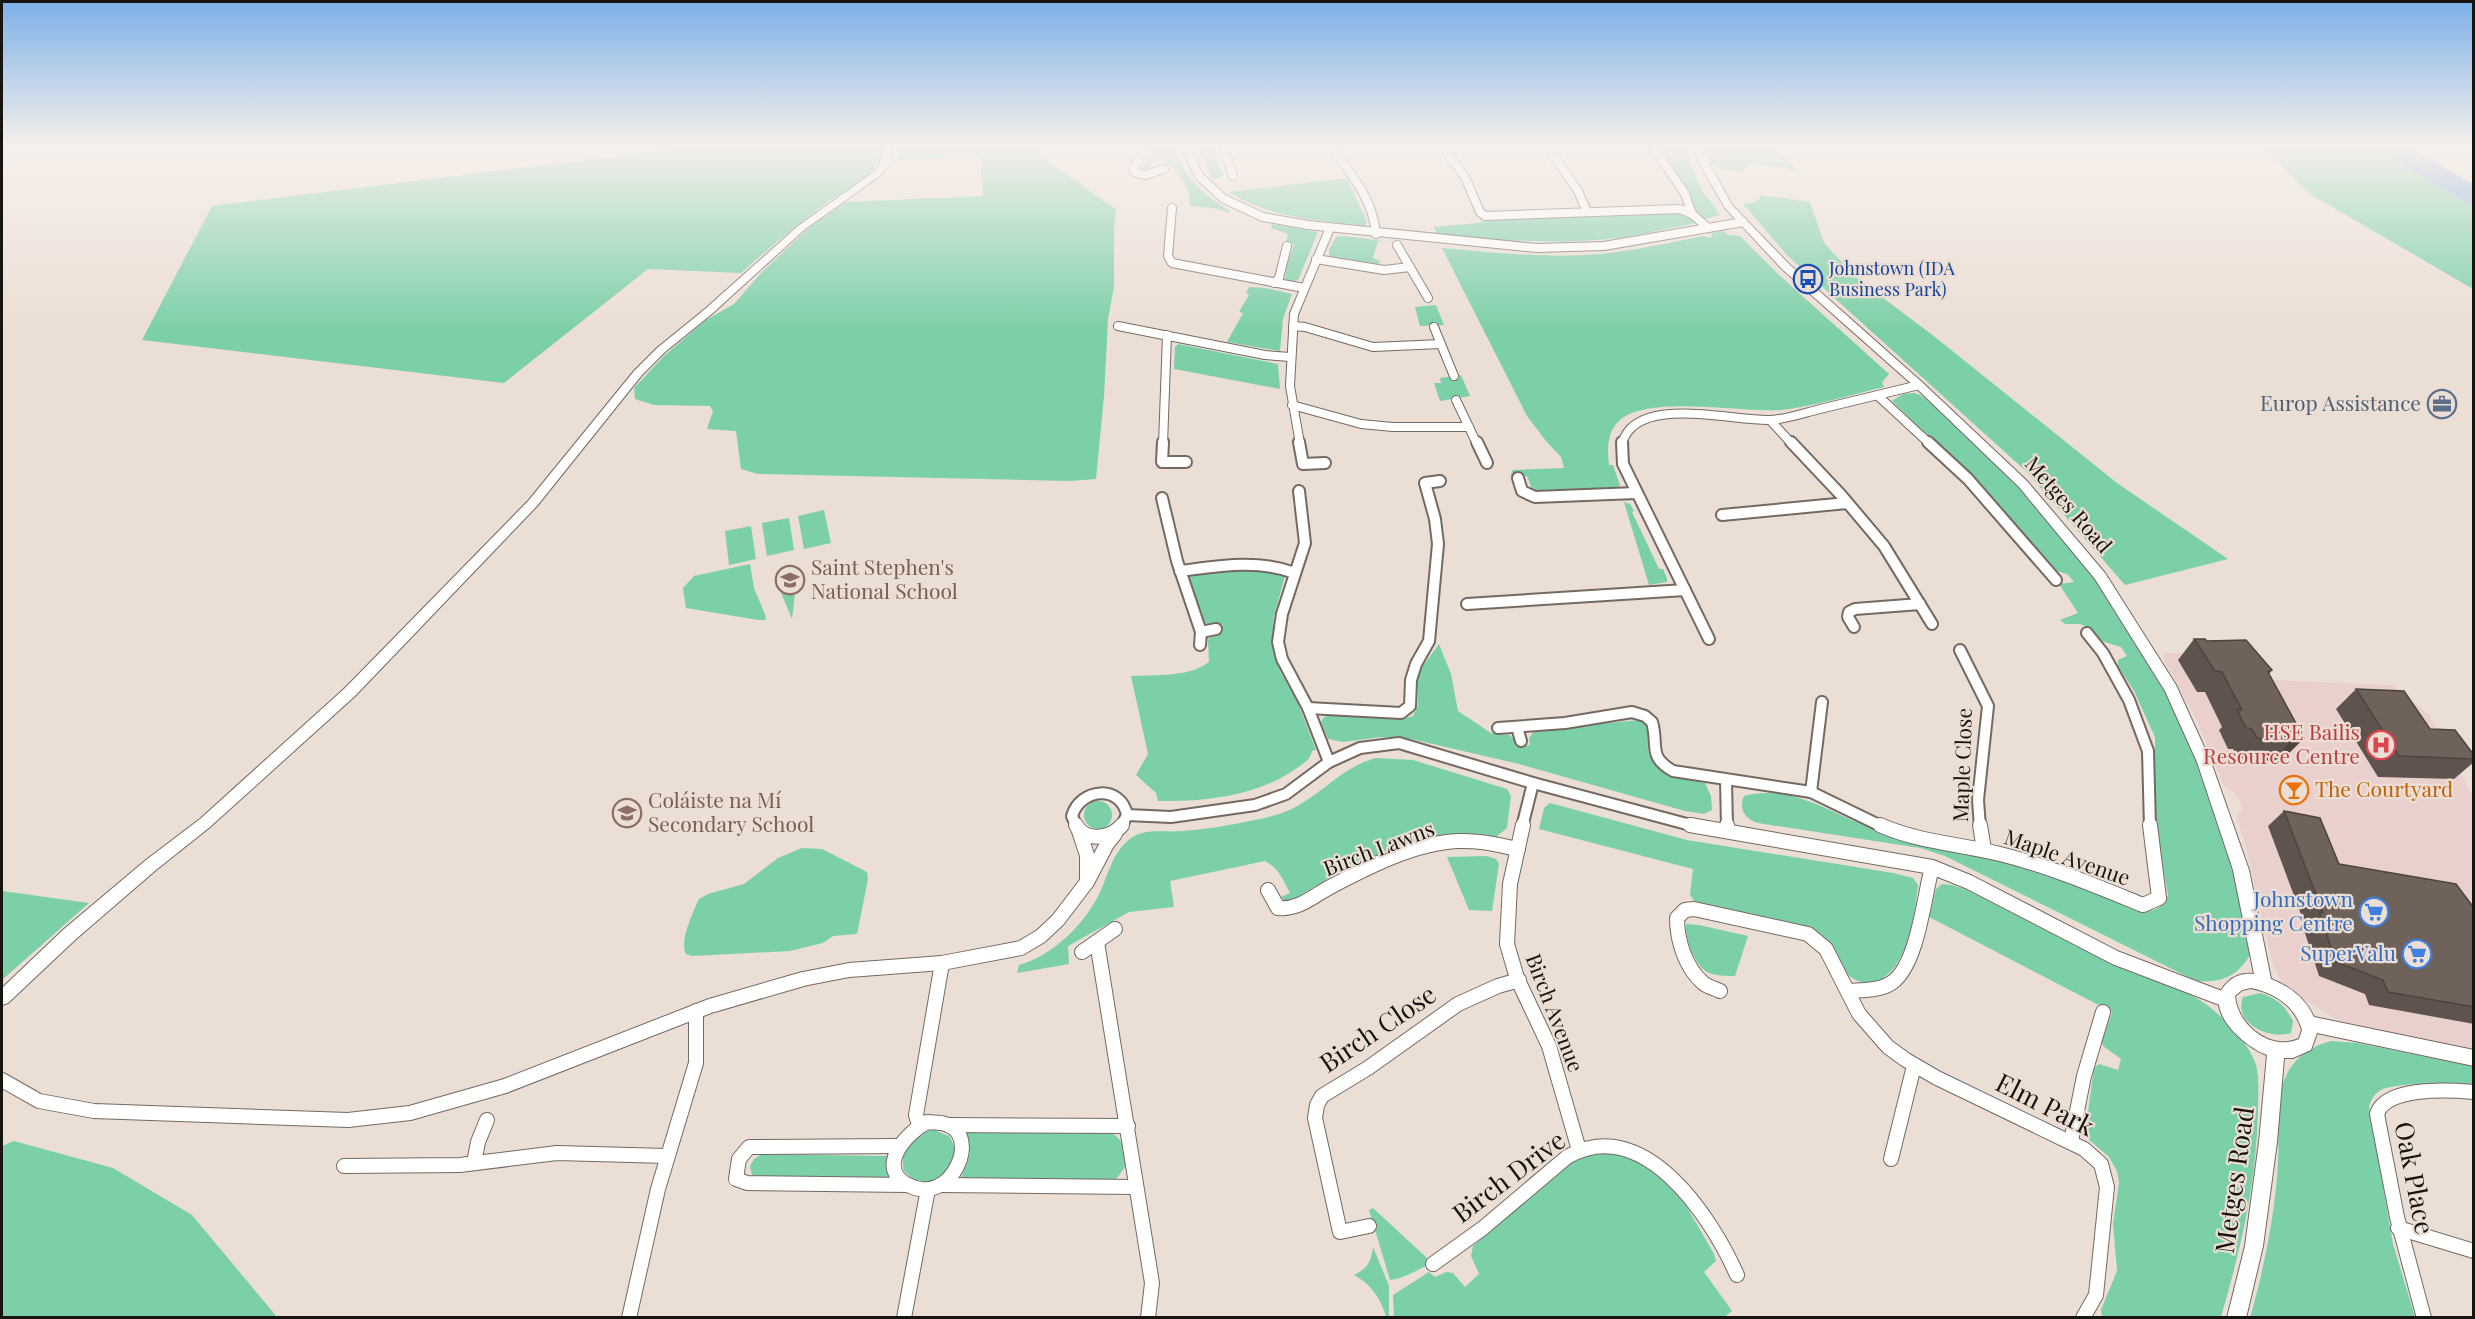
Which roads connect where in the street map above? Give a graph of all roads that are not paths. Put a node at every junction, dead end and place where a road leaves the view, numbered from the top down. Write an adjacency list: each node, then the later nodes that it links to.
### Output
1 (831, 207): 85 (street)
2 (1238, 207): 13 (street)
3 (1368, 207): 14 (street)
4 (1478, 207): 9 (street)
5 (1585, 207): 9 (street)
6 (1689, 207): 10 (street)
7 (1729, 207): 11 (street, Metges Road)
8 (1172, 208): 19 (street)
9 (1587, 212): 10 (street)
10 (1692, 214): 12 (street)
11 (1743, 222): 12 (street); 29 (street, Metges Road)
12 (1707, 227): 14 (street)
13 (1330, 228): 14 (street); 17 (street)
14 (1376, 234)
15 (1397, 244): 18 (street)
16 (1287, 246): 19 (street)
17 (1316, 259): 18 (street); 20 (street)
18 (1410, 267): 21 (street)
19 (1274, 283): 20 (street)
20 (1304, 288): 23 (street)
21 (1428, 298)
22 (1118, 326): 25 (street)
23 (1293, 326): 26 (street); 27 (street)
24 (1434, 327): 26 (street)
25 (1167, 335): 27 (street); 35 (street)
26 (1441, 344): 28 (street)
27 (1290, 357): 32 (street)
28 (1454, 376)
29 (1919, 385): 30 (street); 82 (street, Metges Road)
30 (1877, 395): 33 (street); 47 (street)
31 (1456, 400): 34 (street)
32 (1292, 405): 34 (street); 36 (street)
33 (1770, 420): 41 (street); 43 (street)
34 (1469, 427): 37 (street)
35 (1186, 462)
36 (1325, 463)
37 (1487, 463)
38 (1518, 478): 41 (street)
39 (1440, 481): 60 (street)
40 (1299, 491): 46 (street)
41 (1636, 493): 48 (street)
42 (1162, 498): 45 (street)
43 (1847, 503): 44 (street); 50 (street)
44 (1722, 515)
45 (1180, 571): 46 (street); 54 (street)
46 (1296, 573): 60 (street)
47 (2056, 580)
48 (1685, 590): 49 (street); 56 (street)
49 (1467, 604)
50 (1920, 604): 51 (street); 52 (street)
51 (1932, 624)
52 (1854, 627)
53 (1216, 629): 54 (street)
54 (1201, 632): 57 (street)
55 (2087, 633): 73 (street, Maple Avenue)
56 (1709, 639)
57 (1200, 645)
58 (1960, 650): 73 (street, Maple Close)
59 (1822, 702): 67 (street)
60 (1308, 708): 64 (street)
61 (1517, 727): 62 (street); 63 (street); 65 (street, Maple Avenue)
62 (1498, 728)
63 (1521, 741)
64 (1329, 762): 66 (street); 68 (street)
65 (1726, 780): 67 (street, Maple Avenue); 71 (street)
66 (1533, 783): 71 (street); 72 (street, Birch Avenue)
67 (1811, 792): 73 (street, Maple Avenue)
68 (1127, 815): 69 (street); 70 (street)
69 (1119, 830): 70 (street); 75 (street)
70 (1079, 831): 75 (street)
71 (1727, 831): 74 (street)
72 (1518, 849): 76 (street, Birch Lawns); 81 (street, Birch Avenue)
73 (1984, 850)
74 (1932, 867): 84 (street); 86 (street)
75 (1087, 882): 80 (street)
76 (1268, 890)
77 (1115, 929): 78 (street)
78 (1097, 942): 79 (street); 98 (street)
79 (1082, 952)
80 (942, 963): 87 (street); 96 (street)
81 (1518, 980): 101 (street, Birch Avenue); 109 (street, Birch Close)
82 (2264, 983): 86 (street); 89 (street)
83 (1720, 991): 84 (street, Elm Park)
84 (1849, 992): 92 (street, Elm Park)
85 (2, 998)
86 (2226, 1000): 90 (street)
87 (696, 1011): 93 (street); 102 (street)
88 (2103, 1012): 99 (street)
89 (2309, 1024): 90 (street); 91 (street)
90 (2276, 1049): 118 (street, Metges Road)
91 (2474, 1058)
92 (1914, 1066): 99 (street, Elm Park); 103 (street)
93 (2, 1080)
94 (2474, 1092): 110 (street, Oak Place)
95 (487, 1120): 104 (street)
96 (919, 1125): 97 (street); 100 (street)
97 (948, 1125): 98 (street); 107 (street)
98 (1128, 1126): 108 (street)
99 (2071, 1141): 117 (street, Elm Park)
100 (897, 1146): 106 (street); 106 (street)
101 (1580, 1150): 112 (street, Birch Drive); 113 (street, Birch Drive)
102 (668, 1156): 104 (street); 114 (street)
103 (1891, 1160)
104 (474, 1163): 105 (street)
105 (344, 1166)
106 (908, 1185): 107 (street)
107 (934, 1187): 108 (street); 115 (street)
108 (1135, 1187): 116 (street)
109 (1369, 1226)
110 (2398, 1228): 111 (street); 119 (street, Oak Place)
111 (2474, 1251)
112 (1433, 1264)
113 (1737, 1275)
114 (629, 1317)
115 (904, 1317)
116 (1148, 1317)
117 (2083, 1317)
118 (2236, 1317)
119 (2424, 1317)

